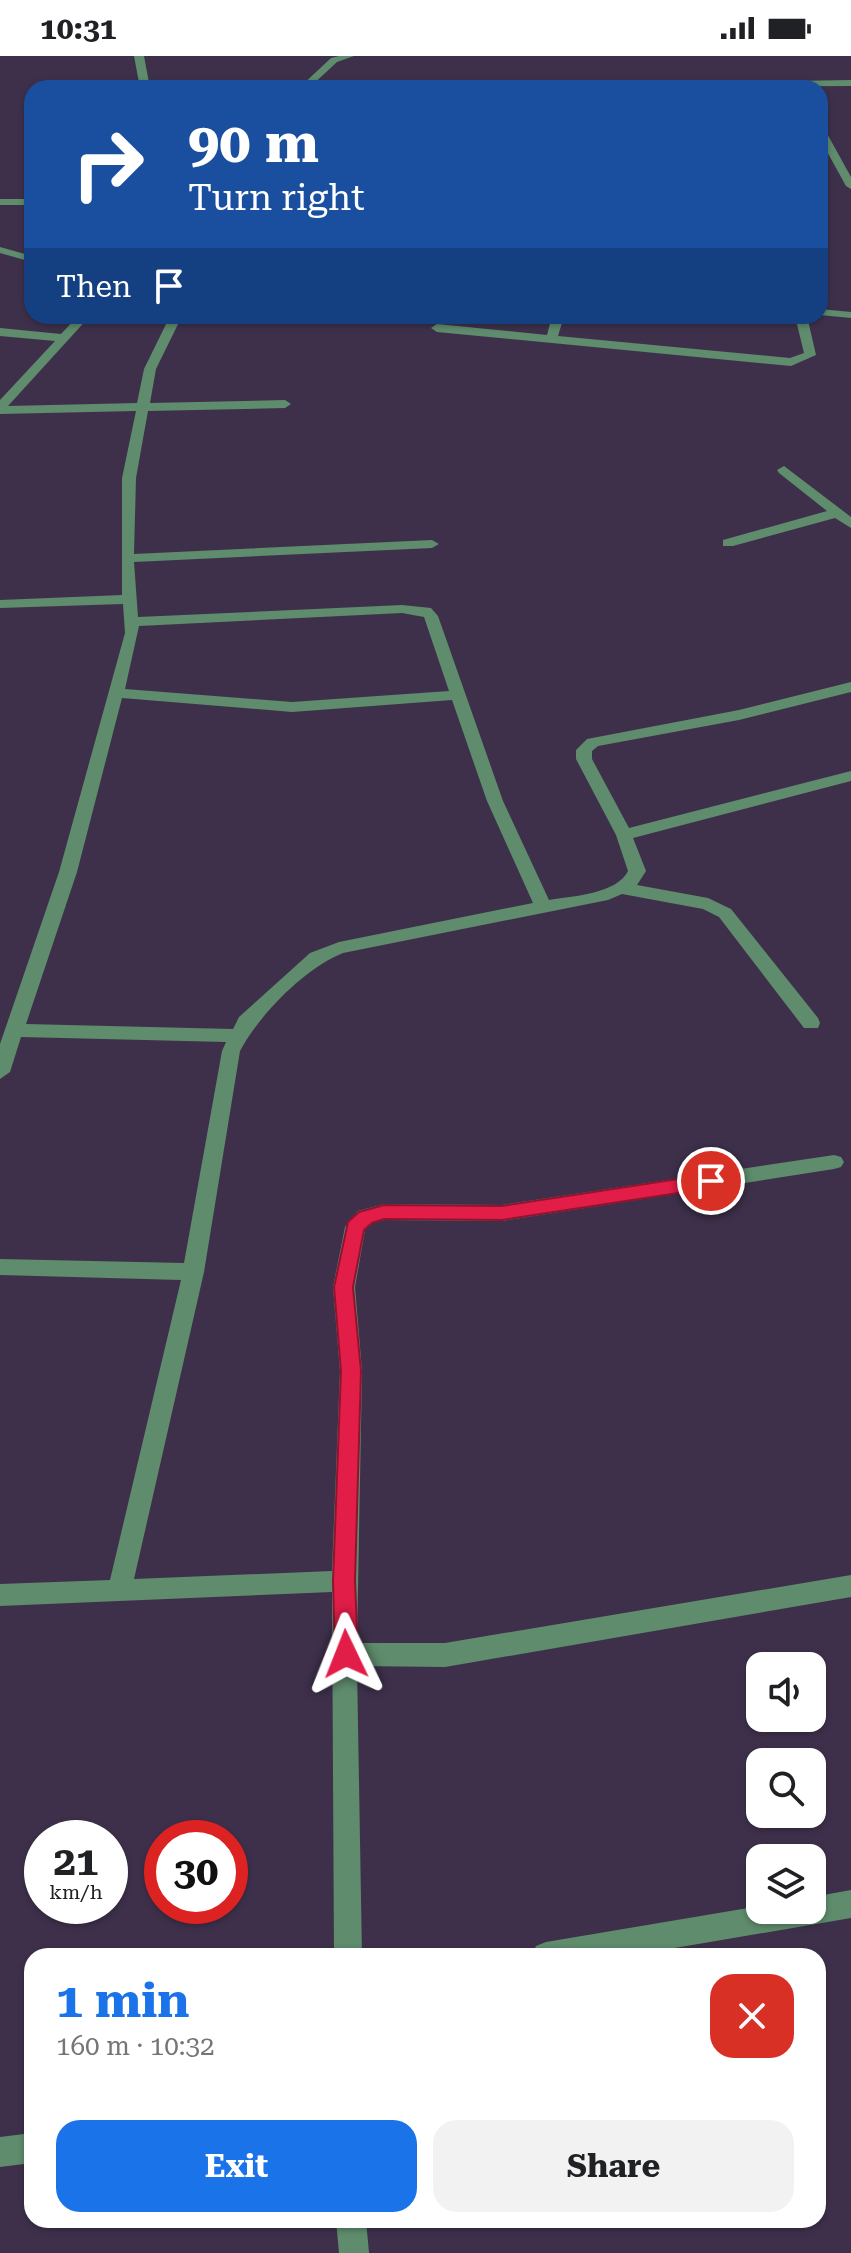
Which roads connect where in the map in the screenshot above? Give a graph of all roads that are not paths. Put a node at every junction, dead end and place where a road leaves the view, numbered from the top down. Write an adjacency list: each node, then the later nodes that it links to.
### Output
1 (139, 56): 3 (street)
2 (349, 56): 4 (street)
3 (144, 80)
4 (313, 80)
5 (851, 83): 6 (street)
6 (828, 84)
7 (828, 144): 8 (street)
8 (851, 186)
9 (0, 202): 10 (street)
10 (24, 202)
11 (0, 250): 12 (street)
12 (24, 257)
13 (828, 313): 14 (street)
14 (851, 315)
15 (77, 324): 21 (street)
16 (172, 324): 25 (street)
17 (556, 324): 22 (street)
18 (803, 324): 22 (street)
19 (437, 328): 22 (street)
20 (0, 332): 21 (street)
21 (64, 338): 24 (street)
22 (552, 338)
23 (285, 404): 25 (street)
24 (0, 408): 25 (street)
25 (142, 408): 31 (street)
26 (784, 470): 27 (street)
27 (836, 513): 28 (street); 29 (street)
28 (851, 524)
29 (728, 543)
30 (432, 544): 31 (street)
31 (127, 558): 32 (street)
32 (131, 599): 33 (street); 34 (street)
33 (0, 604)
34 (131, 622): 36 (street); 37 (street)
35 (851, 687): 39 (street)
36 (115, 693): 37 (street); 43 (street)
37 (458, 695): 41 (street)
38 (851, 776): 39 (street)
39 (624, 835): 40 (street)
40 (622, 888): 41 (street); 42 (street)
41 (543, 907): 44 (street)
42 (811, 1023)
43 (16, 1030): 44 (street); 45 (street)
44 (238, 1036): 48 (street)
45 (0, 1072)
46 (834, 1162): 49 (street)
47 (0, 1267): 48 (street)
48 (193, 1272): 51 (street)
49 (344, 1581): 51 (street); 53 (street)
50 (851, 1586): 53 (street)
51 (120, 1587): 52 (street)
52 (0, 1595)
53 (346, 1654): 55 (street)
54 (851, 1904): 56 (street)
55 (348, 1948)
56 (593, 1948)
57 (24, 2149): 58 (street)
58 (0, 2152)
59 (352, 2228): 60 (street)
60 (354, 2253)

